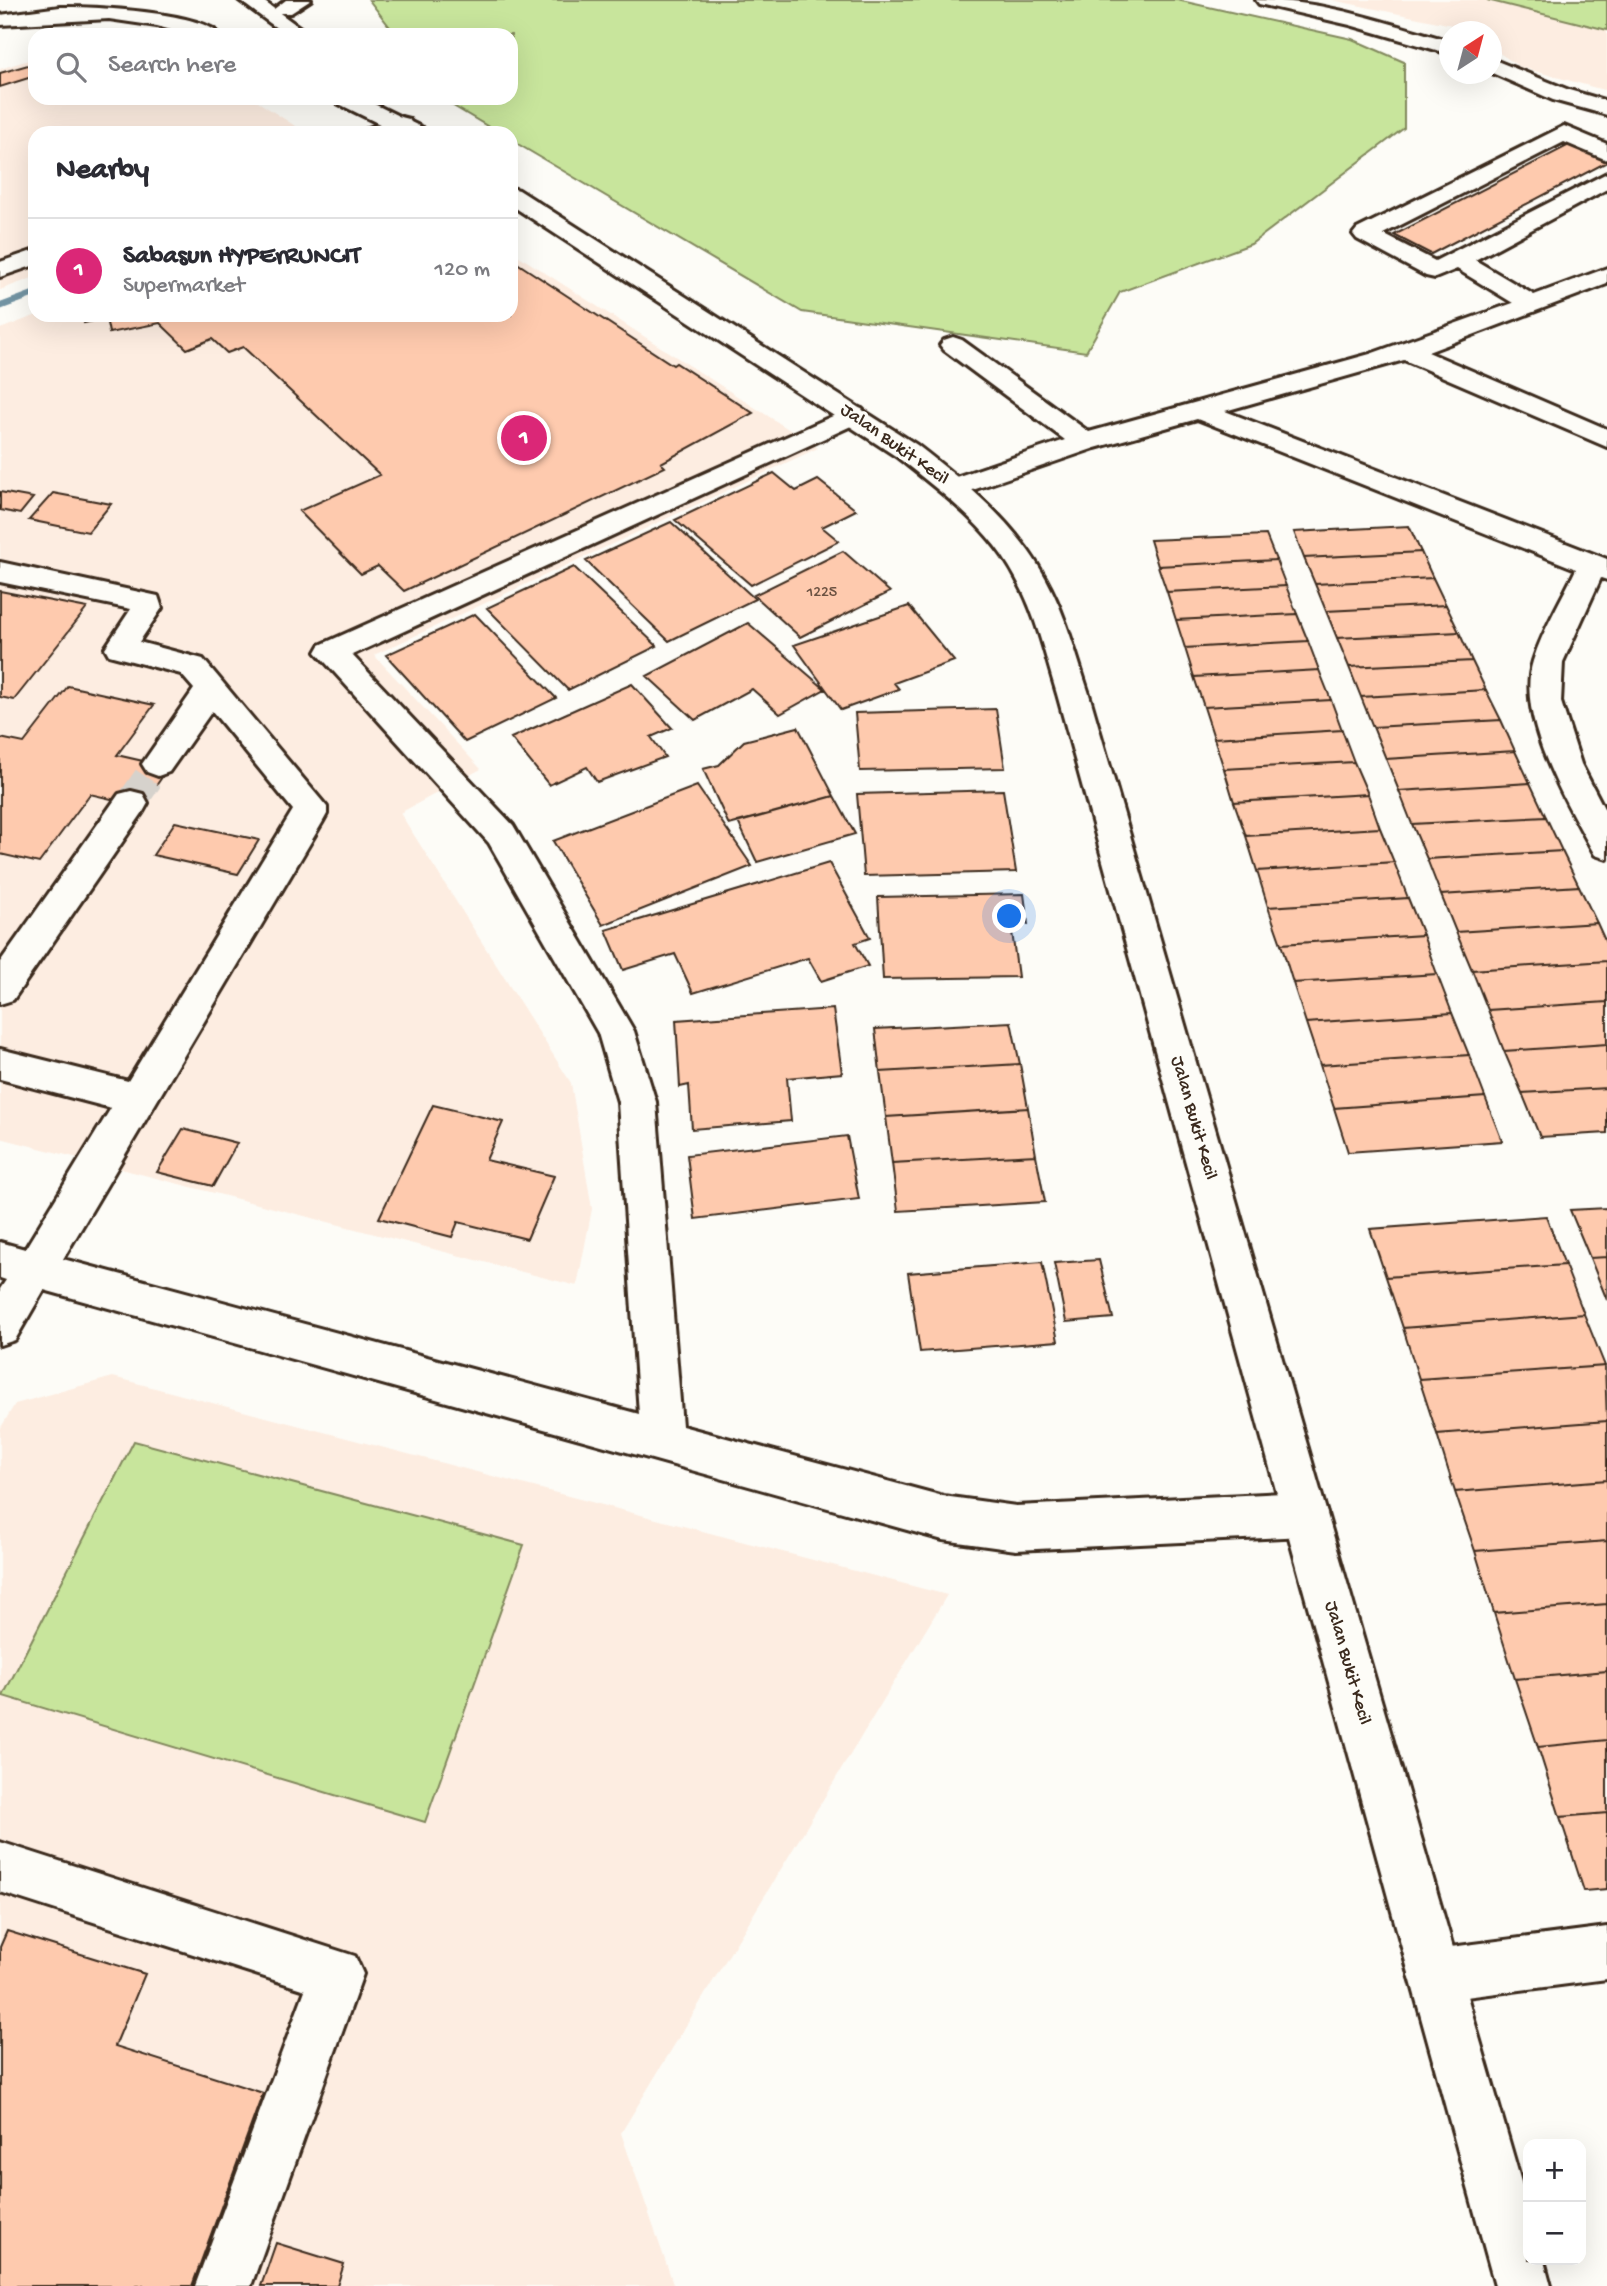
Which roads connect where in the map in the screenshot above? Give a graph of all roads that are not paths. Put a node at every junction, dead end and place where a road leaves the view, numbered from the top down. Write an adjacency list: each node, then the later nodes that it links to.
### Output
1 (70, 0): 6 (street)
2 (249, 0): 9 (street)
3 (1266, 0): 11 (street)
4 (287, 3): 10 (street)
5 (192, 7): 8 (street)
6 (3, 21): 7 (street)
7 (187, 28)
8 (224, 28)
9 (290, 28)
10 (305, 28)
11 (1439, 45)
12 (1502, 69): 13 (street)
13 (1561, 95): 16 (street); 19 (street)
14 (359, 105): 17 (street)
15 (382, 105): 18 (street)
16 (1607, 108)
17 (402, 126)
18 (405, 126)
19 (1564, 133): 20 (street); 23 (street)
20 (1607, 153)
21 (1607, 180): 23 (street)
22 (518, 200): 31 (street, Jalan Bukit Kecil)
23 (1457, 259): 27 (street)
24 (28, 260): 25 (street)
25 (0, 270)
26 (1607, 275): 27 (street)
27 (1533, 305): 29 (street)
28 (953, 345): 33 (street)
29 (1404, 351): 30 (street); 32 (street)
30 (1198, 410): 33 (street); 35 (street)
31 (853, 415): 34 (street, Jalan Bukit Kecil); 46 (street)
32 (1607, 439)
33 (1085, 442): 34 (street)
34 (954, 487): 47 (street, Jalan Bukit Kecil)
35 (1600, 567): 40 (street)
36 (0, 572): 37 (street)
37 (211, 688): 38 (street); 43 (street)
38 (158, 764)
39 (131, 803): 41 (street)
40 (1607, 846)
41 (0, 990)
42 (0, 1064): 43 (street)
43 (138, 1098): 44 (street)
44 (18, 1265): 45 (street); 46 (street)
45 (0, 1326)
46 (662, 1441): 47 (street)
47 (1305, 1514): 50 (street, Jalan Bukit Kecil)
48 (0, 1867): 51 (street)
49 (1607, 1953): 50 (street)
50 (1435, 1975): 52 (street, Jalan Bukit Kecil)
51 (223, 2286)
52 (1523, 2286)

